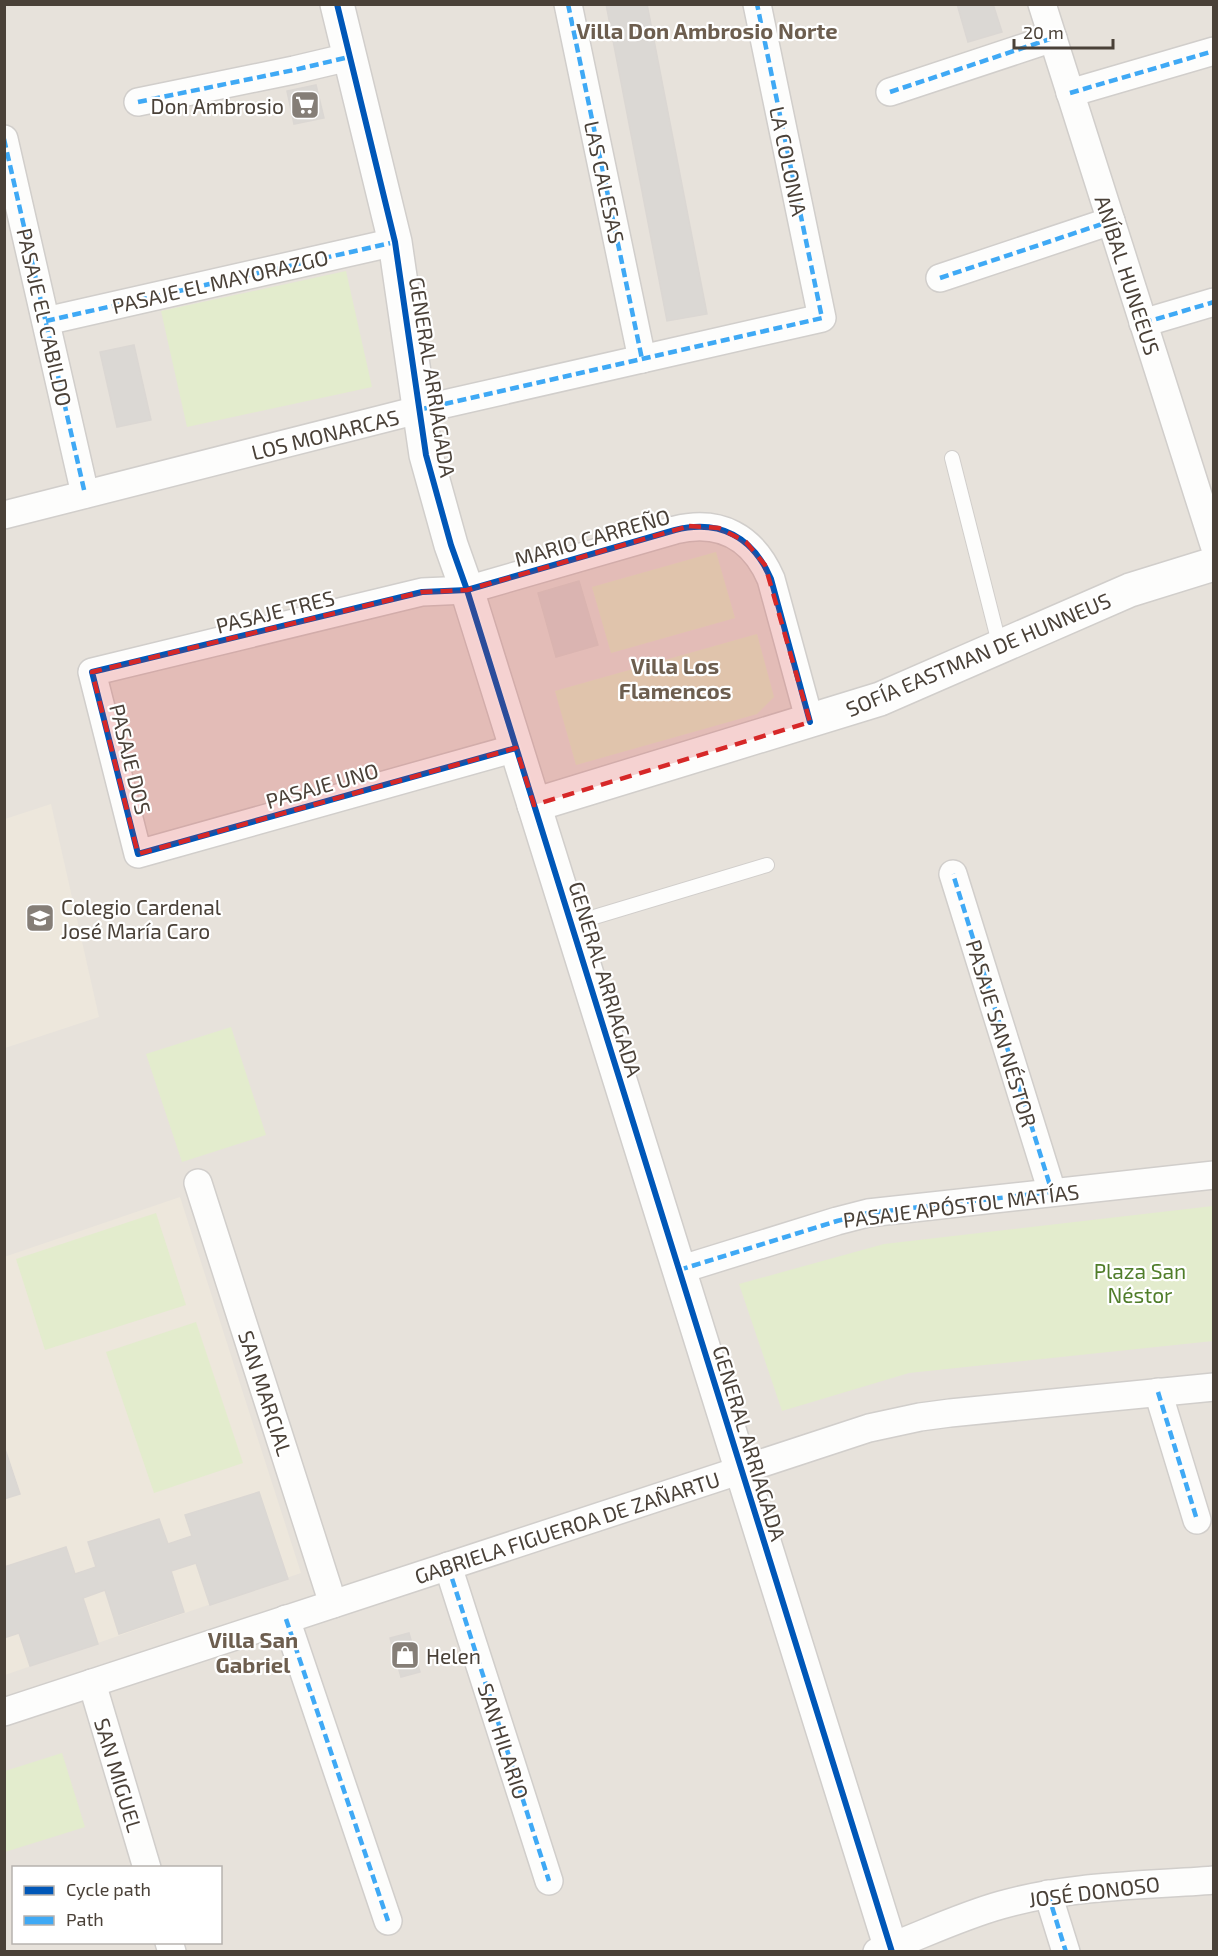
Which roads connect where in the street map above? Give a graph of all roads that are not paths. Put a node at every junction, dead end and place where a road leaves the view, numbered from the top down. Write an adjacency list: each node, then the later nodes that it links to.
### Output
1 (337, 4): 7 (street, GENERAL ARRIAGADA)
2 (568, 4): 19 (street, LAS CALESAS)
3 (757, 4): 16 (street, LA COLONIA)
4 (1042, 4): 5 (street, ANÍBAL HUNEEUS)
5 (1053, 38): 8 (street); 9 (street, ANÍBAL HUNEEUS)
6 (1214, 51): 9 (street)
7 (349, 57): 10 (street); 13 (street, GENERAL ARRIAGADA)
8 (890, 92)
9 (1070, 93): 12 (street, ANÍBAL HUNEEUS)
10 (138, 102)
11 (4, 139): 17 (street, PASAJE EL CABILDO)
12 (1111, 221): 14 (street); 18 (street, ANÍBAL HUNEEUS)
13 (395, 242): 17 (street, PASAJE EL MAYORAZGO); 20 (street, GENERAL ARRIAGADA)
14 (940, 278)
15 (1214, 302): 18 (street)
16 (822, 318): 19 (street, LOS MONARCAS)
17 (46, 321): 22 (street, PASAJE EL CABILDO)
18 (1143, 323): 24 (street, ANÍBAL HUNEEUS)
19 (642, 359): 20 (street, LOS MONARCAS)
20 (418, 410): 22 (street, LOS MONARCAS); 26 (street, GENERAL ARRIAGADA)
21 (952, 458): 27 (lane)
22 (85, 495): 23 (street, LOS MONARCAS)
23 (4, 515)
24 (1214, 544)
25 (1214, 564): 27 (street, SOFÍA EASTMAN DE HUNNEUS)
26 (467, 590): 28 (street, PASAJE TRES); 29 (street, MARIO CARREÑO); 30 (street, GENERAL ARRIAGADA)
27 (1000, 647): 29 (street, SOFÍA EASTMAN DE HUNNEUS)
28 (92, 672): 32 (street, PASAJE DOS)
29 (810, 722): 31 (street, SOFÍA EASTMAN DE HUNNEUS)
30 (516, 748): 31 (street, GENERAL ARRIAGADA); 32 (street, PASAJE UNO)
31 (534, 805): 35 (street, GENERAL ARRIAGADA)
32 (138, 854)
33 (767, 865): 35 (lane)
34 (953, 874): 38 (street, PASAJE SAN NÉSTOR)
35 (571, 924): 39 (street, GENERAL ARRIAGADA)
36 (1214, 1175): 38 (street, PASAJE APÓSTOL MATÍAS)
37 (198, 1183): 45 (street, SAN MARCIAL)
38 (1052, 1192): 39 (street, PASAJE APÓSTOL MATÍAS)
39 (679, 1270): 42 (street, GENERAL ARRIAGADA)
40 (1214, 1386): 41 (street, GABRIELA FIGUEROA DE ZAÑARTU)
41 (1158, 1392): 42 (street, GABRIELA FIGUEROA DE ZAÑARTU); 43 (street)
42 (741, 1469): 44 (street, GABRIELA FIGUEROA DE ZAÑARTU); 54 (street, GENERAL ARRIAGADA)
43 (1197, 1520)
44 (448, 1566): 45 (street, GABRIELA FIGUEROA DE ZAÑARTU); 51 (street, SAN HILARIO)
45 (333, 1604): 46 (street, GABRIELA FIGUEROA DE ZAÑARTU)
46 (286, 1620): 47 (street, GABRIELA FIGUEROA DE ZAÑARTU); 53 (street)
47 (92, 1683): 48 (street, GABRIELA FIGUEROA DE ZAÑARTU); 49 (street, SAN MIGUEL)
48 (4, 1712)
49 (146, 1866)
50 (1214, 1880): 52 (street, JOSÉ DONOSO)
51 (549, 1881)
52 (1048, 1894): 54 (street, JOSÉ DONOSO); 55 (street)
53 (388, 1921)
54 (886, 1950)
55 (1066, 1952)

